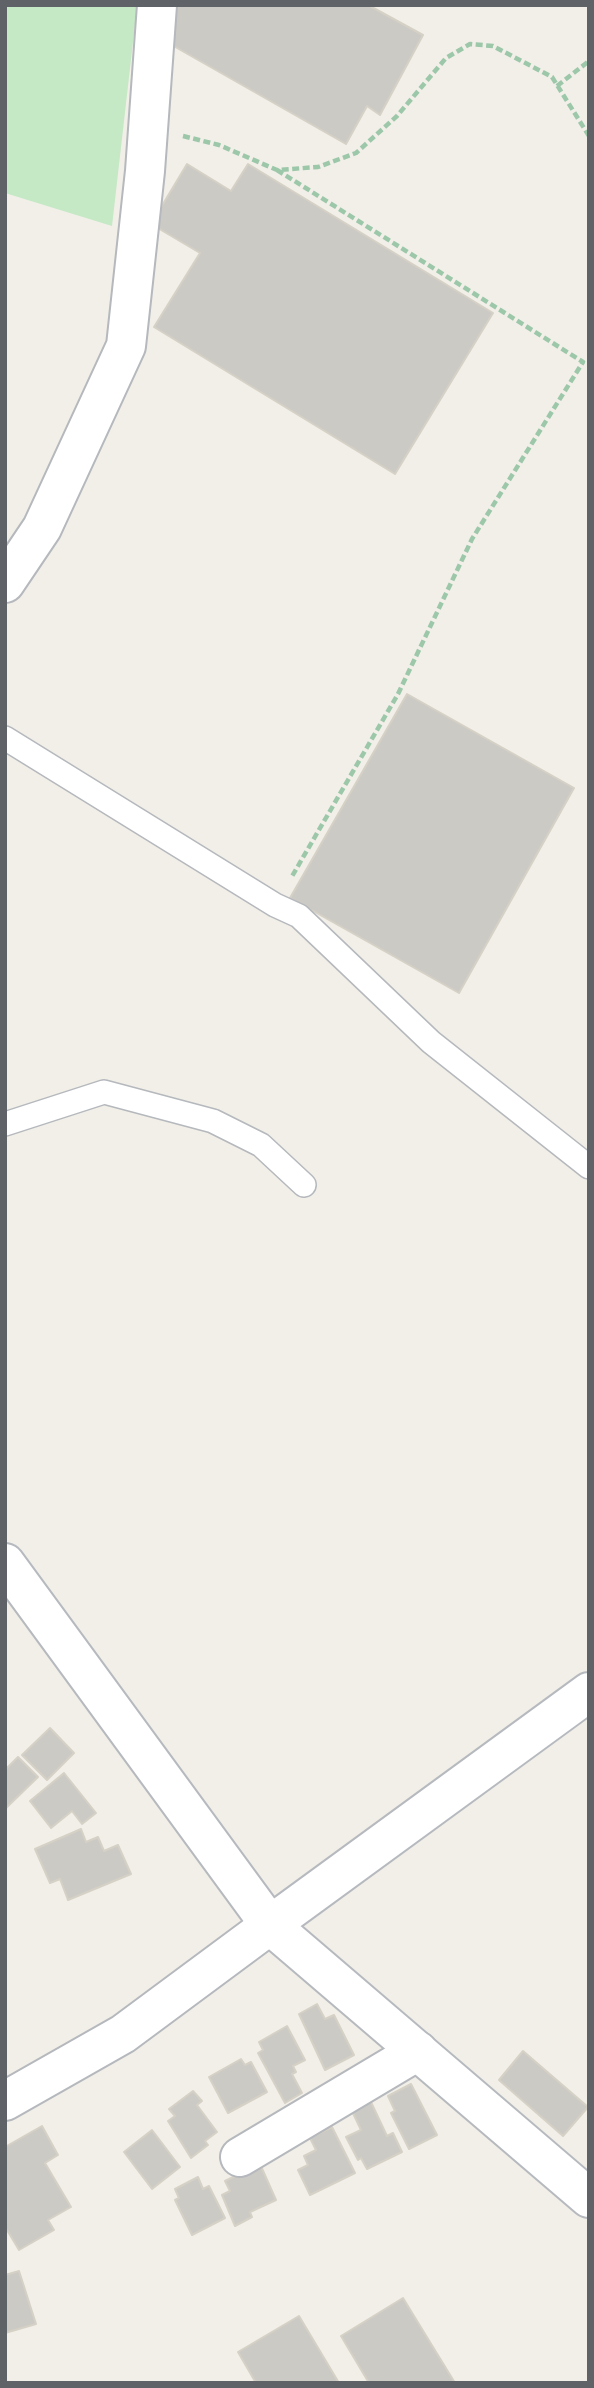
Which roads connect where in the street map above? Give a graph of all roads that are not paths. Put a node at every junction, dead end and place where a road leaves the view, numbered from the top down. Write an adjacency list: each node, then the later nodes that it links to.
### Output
1 (157, 5): 2 (street)
2 (5, 583)
3 (5, 738): 5 (lane)
4 (5, 1124): 6 (lane)
5 (589, 1167)
6 (304, 1185)
7 (5, 1563): 9 (street)
8 (589, 1692): 9 (street)
9 (270, 1925): 10 (street); 11 (street)
10 (418, 2051): 12 (street); 13 (street)
11 (5, 2101)
12 (240, 2157)
13 (589, 2198)

